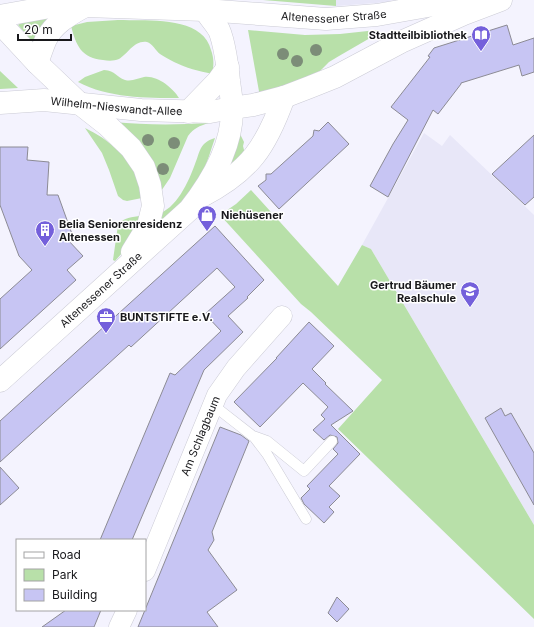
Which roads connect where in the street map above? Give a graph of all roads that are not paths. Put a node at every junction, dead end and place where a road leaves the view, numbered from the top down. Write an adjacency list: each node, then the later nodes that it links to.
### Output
1 (63, 0): 5 (main road)
2 (462, 0): 4 (main road, Altenessener Straße)
3 (501, 0): 11 (main road)
4 (439, 2): 6 (main road, Altenessener Straße)
5 (85, 6): 6 (main road); 7 (main road); 9 (main road)
6 (205, 10): 10 (main road, Altenessener Straße)
7 (0, 16)
8 (0, 23): 9 (main road)
9 (38, 63): 13 (main road)
10 (228, 67): 14 (main road, Altenessener Straße); 15 (main road)
11 (284, 97): 14 (main road); 16 (main road, Altenessener Straße)
12 (0, 103): 13 (main road, Wilhelm-Nieswandt-Allee)
13 (79, 103): 15 (main road, Wilhelm-Nieswandt-Allee); 17 (main road)
14 (232, 108): 15 (main road, Wilhelm-Nieswandt-Allee); 16 (main road, Altenessener Straße)
15 (188, 112)
16 (199, 197): 17 (main road, Altenessener Straße)
17 (122, 269): 19 (main road, Altenessener Straße)
18 (282, 316): 20 (street, Am Schlagbaum)
19 (0, 381)
20 (213, 405): 21 (lane); 24 (street, Am Schlagbaum)
21 (253, 436): 22 (lane); 23 (lane)
22 (332, 441)
23 (306, 519)
24 (146, 569)
25 (127, 611): 26 (street)
26 (119, 627)

